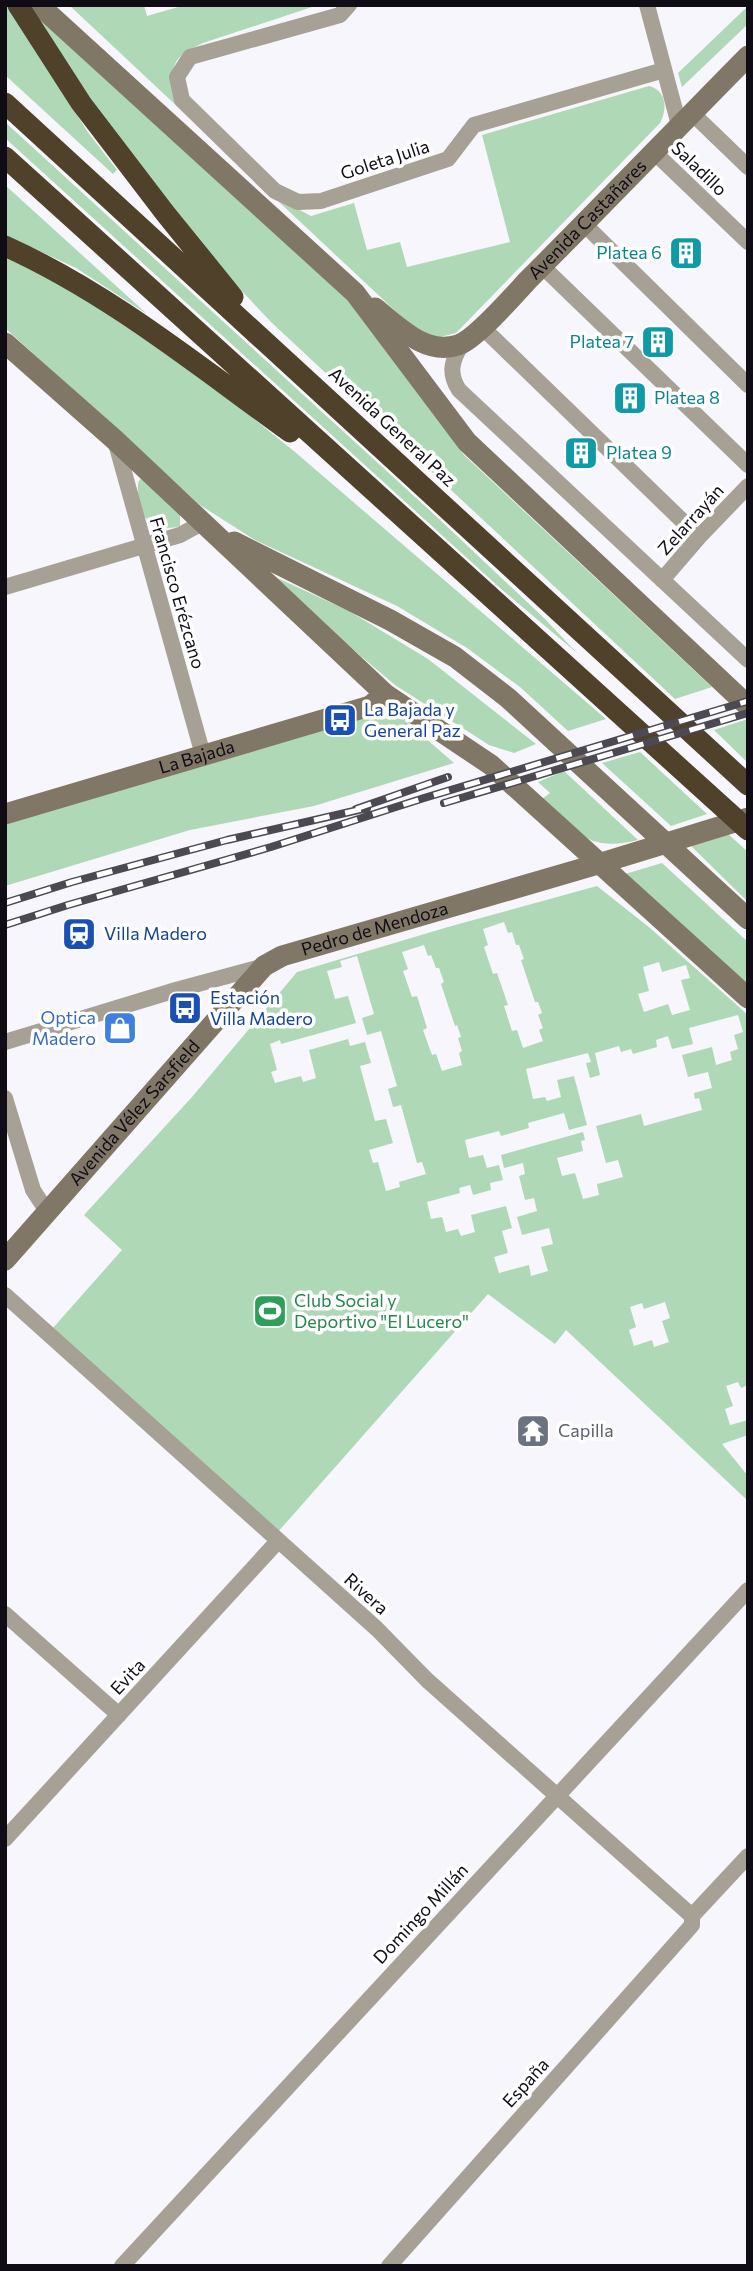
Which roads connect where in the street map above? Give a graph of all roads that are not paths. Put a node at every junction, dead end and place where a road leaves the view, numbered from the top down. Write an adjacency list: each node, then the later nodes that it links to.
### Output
1 (18, 5): 20 (highway)
2 (39, 5): 16 (street)
3 (349, 5): 6 (street, Goleta Julia)
4 (647, 5): 6 (street)
5 (748, 56): 8 (street, Avenida Castañares)
6 (664, 70): 8 (street)
7 (5, 103): 20 (highway, Avenida General Paz)
8 (685, 119): 9 (street, Avenida Castañares); 11 (street)
9 (654, 152): 12 (street, Avenida Castañares); 13 (street, Saladillo)
10 (5, 157): 24 (highway)
11 (748, 167)
12 (584, 224): 15 (street, Avenida Castañares); 21 (street)
13 (748, 242)
14 (5, 246): 24 (highway)
15 (542, 266): 17 (street, Avenida Castañares); 23 (street)
16 (355, 293): 18 (street); 33 (street)
17 (482, 327): 18 (street, Avenida Castañares); 27 (street)
18 (461, 345): 29 (street)
19 (9, 352): 22 (street)
20 (281, 355): 35 (highway, Avenida General Paz)
21 (748, 385)
22 (115, 440): 26 (street); 28 (street, Francisco Erézcano)
23 (748, 464)
24 (366, 486): 38 (highway)
25 (748, 486): 27 (street, Zelarrayán)
26 (204, 525): 28 (street); 32 (street); 40 (street)
27 (699, 537): 29 (street, Zelarrayán)
28 (144, 545): 30 (street); 34 (street, Francisco Erézcano)
29 (662, 580): 31 (street)
30 (5, 587)
31 (748, 660)
32 (386, 694): 34 (street, La Bajada); 39 (street)
33 (748, 706)
34 (203, 755): 36 (street, La Bajada)
35 (748, 785)
36 (5, 814)
37 (748, 818): 39 (street, Pedro de Mendoza)
38 (748, 830)
39 (598, 864): 41 (street, Pedro de Mendoza); 42 (street)
40 (748, 919)
41 (264, 966): 43 (street, Pedro de Mendoza); 45 (street, Avenida Vélez Sarsfield)
42 (748, 998)
43 (5, 1042)
44 (5, 1098): 45 (street)
45 (48, 1213): 46 (street, Avenida Vélez Sarsfield)
46 (5, 1259)
47 (5, 1295): 48 (street, Rivera)
48 (278, 1541): 51 (street, Evita); 52 (street, Rivera)
49 (748, 1590): 52 (street, Domingo Millán)
50 (5, 1614): 51 (street)
51 (119, 1715): 53 (street, Evita)
52 (557, 1796): 55 (street, Rivera); 56 (street, Domingo Millán)
53 (5, 1839)
54 (748, 1856): 55 (street, España)
55 (692, 1921): 57 (street, España)
56 (122, 2266)
57 (389, 2266)

